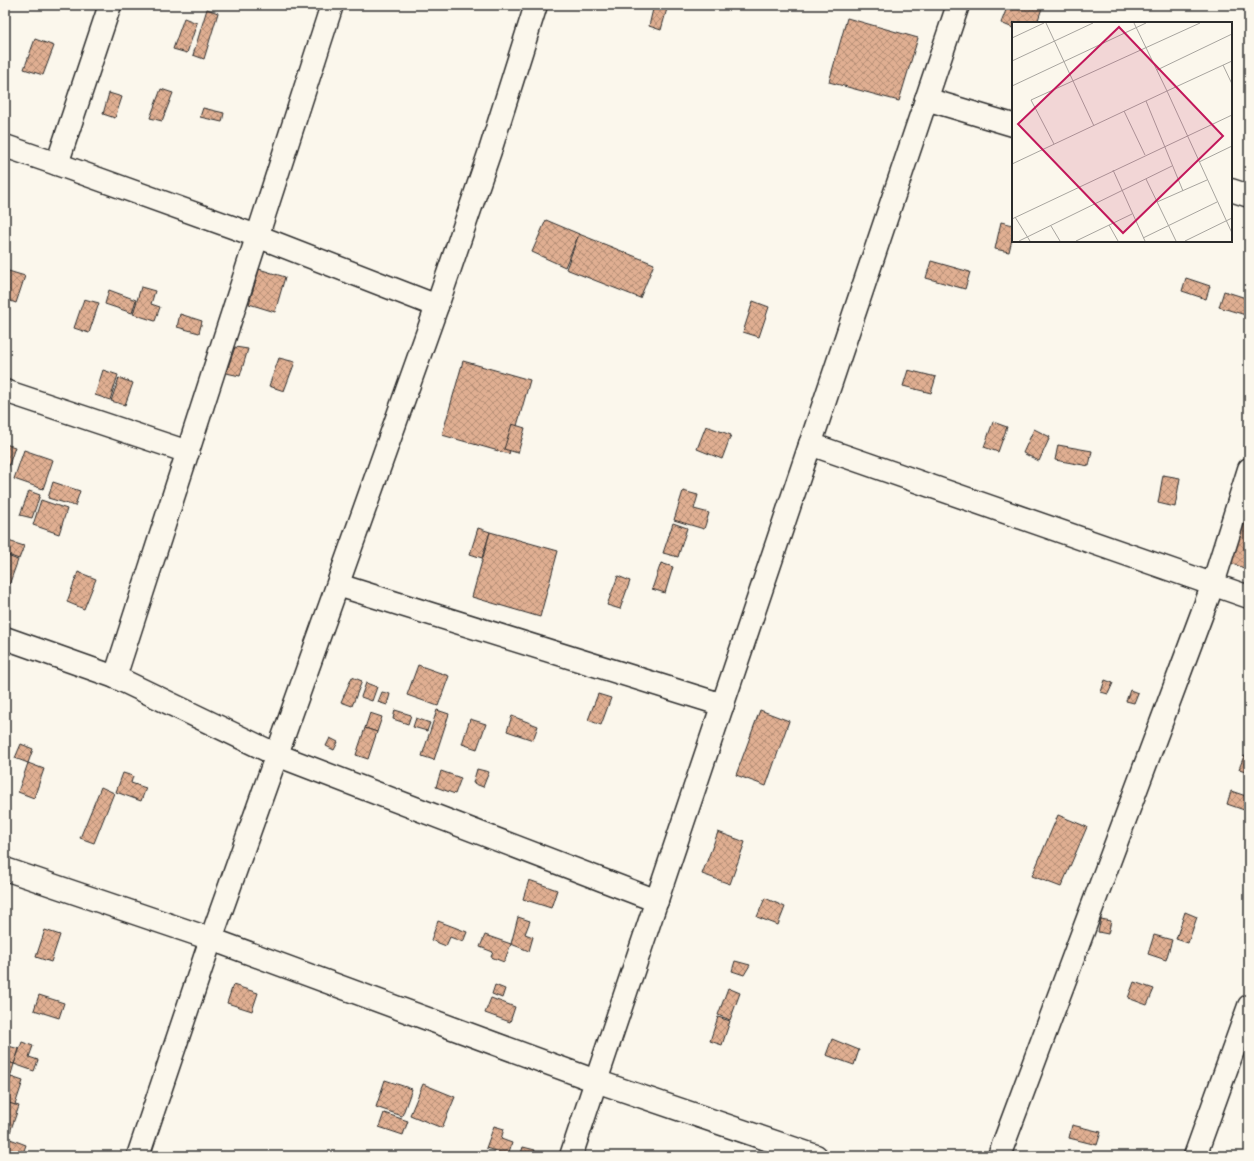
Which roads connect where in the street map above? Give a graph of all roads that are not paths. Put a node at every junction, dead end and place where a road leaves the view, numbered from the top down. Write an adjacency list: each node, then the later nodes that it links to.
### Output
1 (110, 5): 8 (street)
2 (332, 5): 11 (street)
3 (536, 5): 12 (street)
4 (958, 5): 5 (street)
5 (926, 99): 6 (street); 14 (street)
6 (1012, 125)
7 (5, 146): 8 (street)
8 (57, 164): 11 (street)
9 (1232, 190): 10 (street)
10 (1249, 196)
11 (258, 236): 12 (street); 15 (street)
12 (437, 306): 17 (street)
13 (5, 391): 15 (street)
14 (810, 444): 18 (street); 22 (street)
15 (188, 452): 21 (street)
16 (1249, 470): 18 (street)
17 (338, 584): 22 (street); 23 (street)
18 (1213, 584): 19 (street); 33 (street)
19 (1249, 597)
20 (5, 638): 21 (street)
21 (115, 677): 23 (street)
22 (723, 705): 25 (street)
23 (277, 755): 25 (street); 26 (street)
24 (5, 869): 26 (street)
25 (657, 901): 28 (street)
26 (211, 939): 28 (street); 30 (street)
27 (1249, 1006): 34 (street)
28 (596, 1082): 29 (street); 31 (street)
29 (773, 1149): 32 (street)
30 (138, 1156)
31 (571, 1156)
32 (816, 1156)
33 (998, 1156)
34 (1195, 1156)

